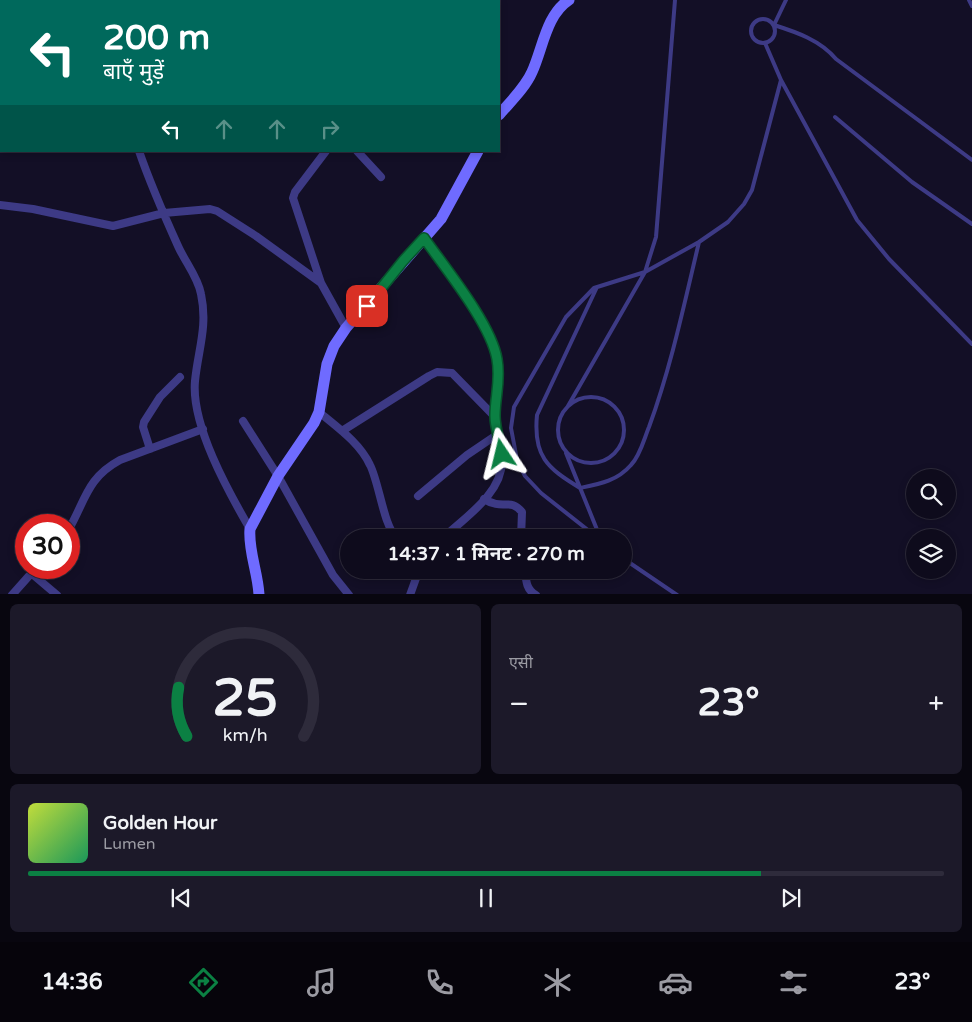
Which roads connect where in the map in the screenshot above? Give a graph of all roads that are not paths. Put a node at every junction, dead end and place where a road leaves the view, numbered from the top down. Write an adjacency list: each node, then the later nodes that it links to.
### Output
1 (569, 0): 9 (street)
2 (675, 0): 22 (lane)
3 (786, 0): 6 (lane)
4 (969, 0): 5 (lane)
5 (972, 6)
6 (774, 25): 7 (lane); 7 (lane); 15 (lane)
7 (765, 43): 8 (lane)
8 (781, 80): 21 (lane); 26 (lane)
9 (500, 114)
10 (835, 117): 19 (lane)
11 (139, 152): 18 (street)
12 (325, 152): 23 (street)
13 (358, 152): 16 (street)
14 (477, 152): 20 (street)
15 (972, 160)
16 (382, 177)
17 (0, 205): 18 (street)
18 (164, 213): 23 (street); 32 (street)
19 (972, 224)
20 (424, 238): 25 (street); 30 (street)
21 (699, 242): 22 (lane); 38 (lane)
22 (645, 272): 24 (lane); 28 (lane)
23 (321, 283): 25 (street)
24 (596, 287): 38 (lane); 46 (lane)
25 (346, 328): 29 (street)
26 (972, 344)
27 (180, 377): 35 (street)
28 (568, 406): 36 (lane); 36 (lane)
29 (319, 412): 33 (street); 37 (street)
30 (495, 417): 33 (street); 34 (street)
31 (243, 421): 37 (street)
32 (203, 429): 35 (street); 42 (street)
33 (342, 431): 43 (street)
34 (498, 434): 39 (street); 40 (street)
35 (150, 449): 41 (street)
36 (566, 453): 38 (lane)
37 (278, 476): 42 (street); 56 (street)
38 (580, 488): 47 (lane)
39 (418, 496)
40 (484, 499): 44 (street); 45 (street)
41 (76, 514)
42 (250, 529): 55 (street)
43 (390, 529)
44 (452, 529)
45 (521, 529)
46 (588, 529)
47 (596, 529)
48 (632, 565): 59 (lane)
49 (26, 579): 53 (street)
50 (42, 579): 54 (street)
51 (416, 579): 57 (street)
52 (526, 579): 58 (street)
53 (12, 594)
54 (56, 594)
55 (259, 594)
56 (349, 594)
57 (410, 594)
58 (536, 594)
59 (677, 594)

